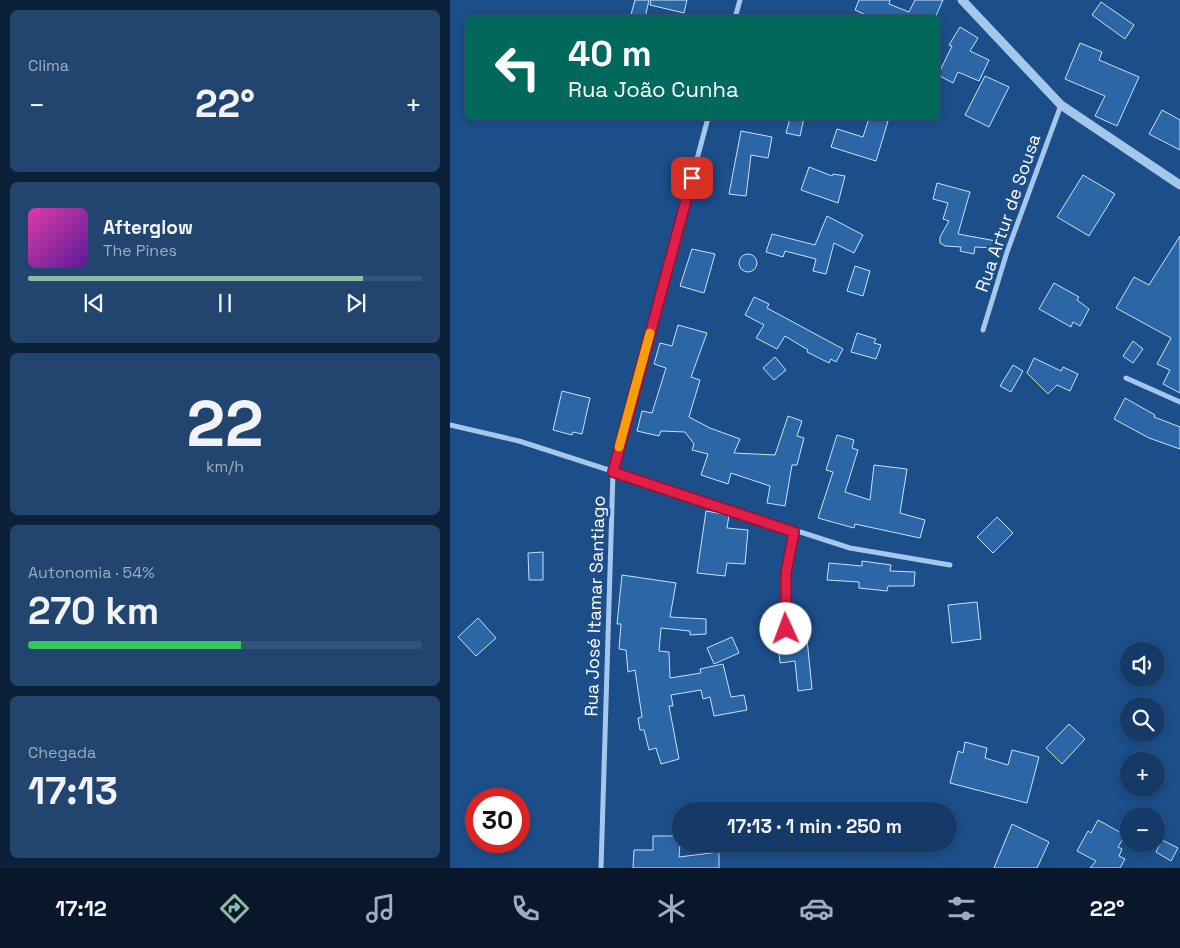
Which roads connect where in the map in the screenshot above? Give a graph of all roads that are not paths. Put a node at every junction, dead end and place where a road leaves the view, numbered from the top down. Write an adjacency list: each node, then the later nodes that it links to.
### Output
1 (740, 0): 3 (street)
2 (962, 0): 4 (street)
3 (736, 15)
4 (1061, 104): 6 (street); 7 (street, Rua Artur de Sousa)
5 (707, 120): 11 (street, Rua José Itamar Santiago)
6 (1180, 186)
7 (983, 330)
8 (1126, 378): 9 (street)
9 (1180, 402)
10 (450, 425): 11 (street)
11 (613, 472): 12 (street); 15 (street, Rua José Itamar Santiago)
12 (794, 532): 13 (street); 14 (street)
13 (950, 565)
14 (786, 629)
15 (601, 868)

